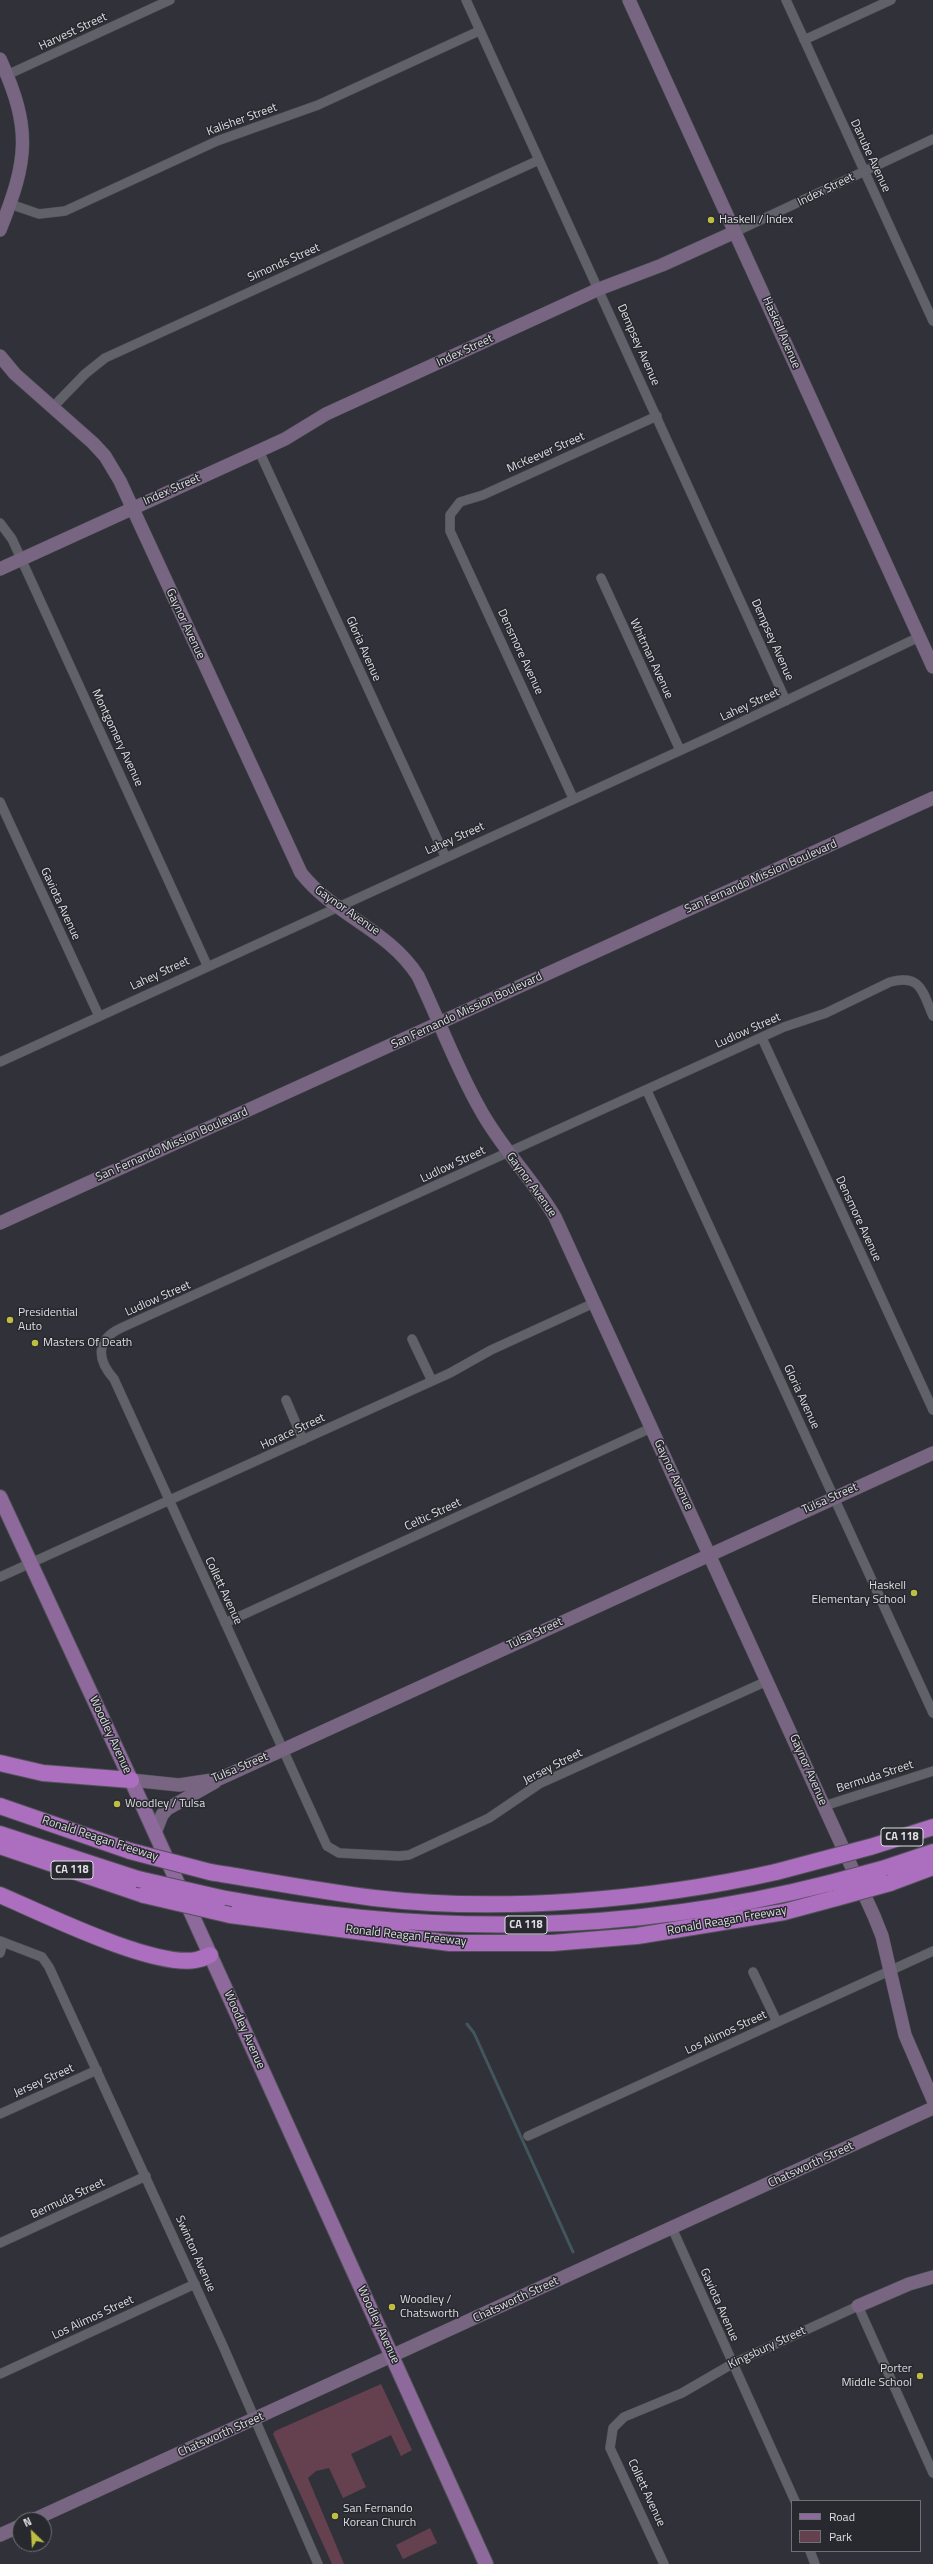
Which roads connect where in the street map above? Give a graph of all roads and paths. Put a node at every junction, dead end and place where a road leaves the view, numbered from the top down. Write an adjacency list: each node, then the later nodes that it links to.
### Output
1 (170, 0): 9 (street, Harvest Street)
2 (466, 0): 6 (street, Dempsey Avenue)
3 (629, 0): 15 (street, Haskell Avenue)
4 (786, 0): 7 (street, Danube Avenue)
5 (891, 0): 7 (street)
6 (479, 31): 11 (street, Dempsey Avenue); 13 (street, Kalisher Street)
7 (804, 40): 12 (street, Danube Avenue)
8 (0, 59): 9 (street)
9 (7, 75): 13 (street)
10 (933, 139): 12 (street, Index Street)
11 (539, 160): 16 (street, Dempsey Avenue); 20 (street, Simonds Street)
12 (864, 172): 15 (street, Index Street); 17 (street, Danube Avenue)
13 (10, 204): 14 (street)
14 (0, 230)
15 (735, 232): 16 (street, Index Street); 29 (street, Haskell Avenue)
16 (599, 289): 21 (street, Dempsey Avenue); 22 (street, Index Street)
17 (930, 306): 18 (street, Danube Avenue)
18 (933, 322)
19 (0, 356): 20 (street, Gaynor Avenue)
20 (53, 407): 23 (street, Gaynor Avenue)
21 (657, 416): 24 (street, McKeever Street); 31 (street, Dempsey Avenue)
22 (259, 451): 23 (street, Index Street); 36 (street, Gloria Avenue)
23 (132, 508): 26 (street, Index Street); 37 (street, Gaynor Avenue)
24 (450, 515): 33 (street, Densmore Avenue)
25 (0, 523): 26 (street, Montgomery Avenue)
26 (21, 559): 27 (street, Index Street); 38 (street, Montgomery Avenue)
27 (0, 569)
28 (601, 578): 32 (street, Whitman Avenue)
29 (919, 636): 30 (street, Haskell Avenue); 31 (street, Lahey Street)
30 (933, 667)
31 (786, 701): 32 (street, Lahey Street)
32 (680, 750): 33 (street, Lahey Street)
33 (573, 798): 36 (street, Lahey Street)
34 (933, 798): 41 (street, San Fernando Mission Boulevard)
35 (0, 802): 39 (street, Gaviota Avenue)
36 (445, 856): 37 (street, Lahey Street)
37 (336, 907): 38 (street, Lahey Street); 41 (street, Gaynor Avenue)
38 (207, 965): 39 (street, Lahey Street)
39 (99, 1016): 43 (street, Lahey Street)
40 (933, 1016): 42 (street, Ludlow Street)
41 (440, 1023): 45 (street, Gaynor Avenue); 46 (street, San Fernando Mission Boulevard)
42 (762, 1038): 44 (street, Ludlow Street); 52 (street, Densmore Avenue)
43 (0, 1062)
44 (647, 1091): 45 (street, Ludlow Street); 57 (street, Gloria Avenue)
45 (508, 1154): 47 (street, Gaynor Avenue); 49 (street, Ludlow Street)
46 (0, 1224)
47 (594, 1303): 50 (street, Horace Street); 53 (street, Gaynor Avenue)
48 (412, 1338): 50 (street)
49 (102, 1346): 58 (street, Collett Avenue)
50 (432, 1381): 54 (street, Horace Street)
51 (286, 1400): 54 (street)
52 (933, 1410)
53 (651, 1428): 59 (street, Gaynor Avenue); 62 (street, Celtic Street)
54 (303, 1440): 58 (street, Horace Street)
55 (933, 1453): 57 (street, Tulsa Street)
56 (0, 1497): 60 (main road, Woodley Avenue)
57 (834, 1498): 59 (street, Tulsa Street); 64 (street, Gloria Avenue)
58 (169, 1501): 60 (street, Horace Street); 62 (street, Collett Avenue)
59 (709, 1555): 63 (street, Gaynor Avenue); 65 (street, Tulsa Street)
60 (31, 1563): 61 (street, Horace Street); 69 (main road, Woodley Avenue)
61 (0, 1577)
62 (225, 1623): 65 (street, Collett Avenue)
63 (767, 1681): 71 (street, Gaynor Avenue); 76 (street, Jersey Street)
64 (933, 1713)
65 (283, 1749): 68 (street, Tulsa Street); 76 (street, Collett Avenue)
66 (0, 1763): 69 (highway)
67 (933, 1771): 71 (street, Bermuda Street)
68 (219, 1779): 69 (street, Tulsa Street); 73 (street)
69 (131, 1780): 73 (main road, Woodley Avenue)
70 (0, 1806): 72 (highway, Ronald Reagan Freeway / CA 118, bridge)
71 (824, 1806): 84 (street, Gaynor Avenue)
72 (933, 1827)
73 (155, 1833): 83 (main road, Woodley Avenue)
74 (0, 1834): 77 (highway, CA 118, bridge)
75 (0, 1846): 78 (highway, Ronald Reagan Freeway / CA 118, bridge)
76 (327, 1846)
77 (933, 1852)
78 (933, 1866)
79 (0, 1895): 83 (highway)
80 (2, 1941): 82 (street); 87 (street, Swinton Avenue)
81 (933, 1951): 84 (street, Los Alimos Street)
82 (0, 1954)
83 (210, 1955): 98 (main road, Woodley Avenue)
84 (890, 1970): 86 (street, Los Alimos Street); 88 (street, Gaynor Avenue)
85 (753, 1972): 86 (street)
86 (777, 2022): 91 (street, Los Alimos Street)
87 (97, 2070): 90 (street, Jersey Street); 92 (street, Swinton Avenue)
88 (933, 2100)
89 (933, 2108): 93 (street, Chatsworth Street)
90 (0, 2114)
91 (528, 2136)
92 (146, 2176): 94 (street, Bermuda Street); 96 (street, Swinton Avenue)
93 (672, 2228): 98 (street, Chatsworth Street); 99 (street, Gaviota Avenue)
94 (0, 2243)
95 (933, 2277): 97 (street, Kingsbury Street)
96 (195, 2284): 100 (street, Los Alimos Street); 101 (street, Swinton Avenue)
97 (858, 2306): 99 (street, Kingsbury Street); 103 (street)
98 (393, 2357): 101 (street, Chatsworth Street); 110 (main road, Woodley Avenue)
99 (732, 2364): 102 (street, Kingsbury Street); 104 (street, Gaviota Avenue)
100 (0, 2374)
101 (255, 2419): 105 (street, Chatsworth Street); 109 (street, Swinton Avenue)
102 (611, 2432): 111 (street, Collett Avenue)
103 (933, 2473)
104 (795, 2500)
105 (51, 2512)
106 (12, 2530): 107 (street)
107 (0, 2535)
108 (810, 2552): 112 (street)
109 (318, 2564)
110 (486, 2564)
111 (664, 2564)
112 (815, 2564)

